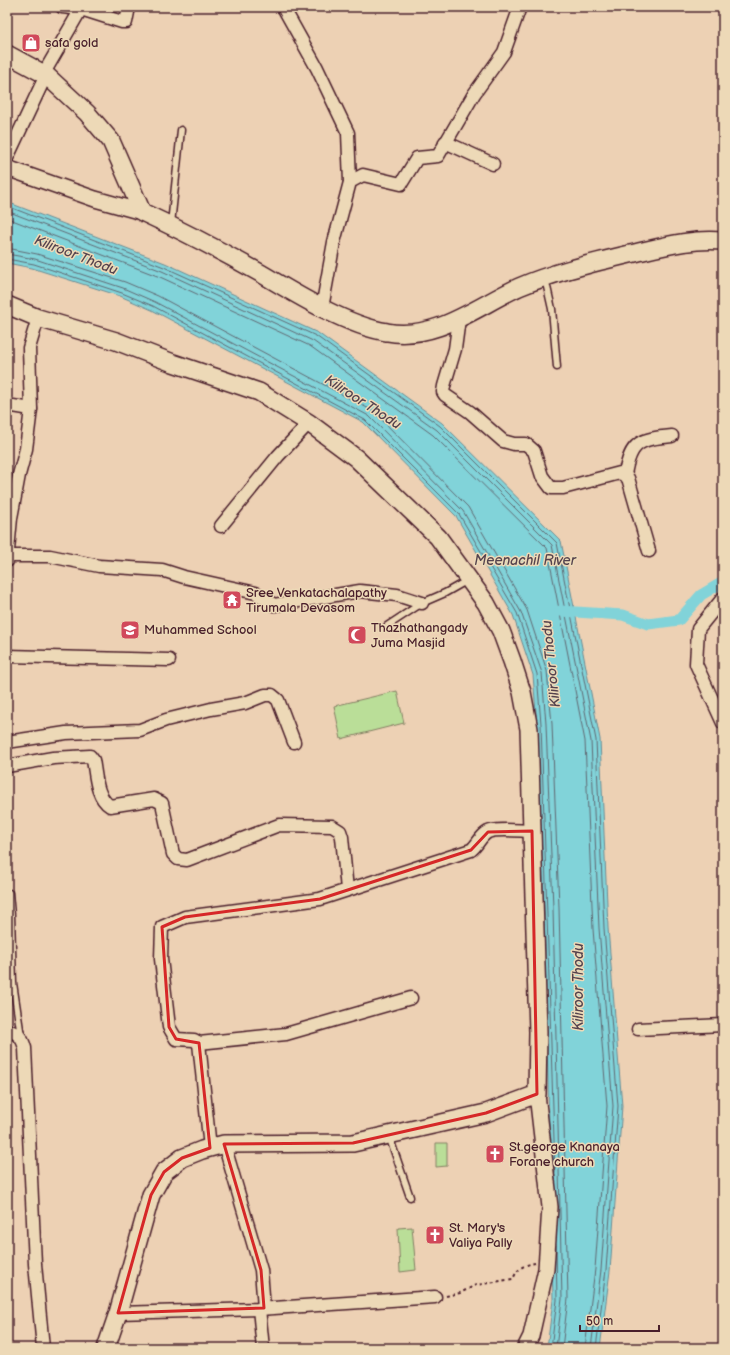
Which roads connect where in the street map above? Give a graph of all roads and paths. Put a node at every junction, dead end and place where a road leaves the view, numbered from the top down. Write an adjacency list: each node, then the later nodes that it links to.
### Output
1 (62, 7): 5 (street)
2 (129, 7): 5 (street)
3 (283, 7): 13 (street)
4 (520, 7): 9 (street)
5 (81, 9): 7 (street)
6 (7, 54): 7 (main road)
7 (45, 74): 10 (street); 14 (main road)
8 (181, 130): 15 (lane)
9 (445, 142): 11 (street); 13 (street)
10 (7, 158)
11 (493, 164)
12 (7, 168): 14 (street)
13 (350, 182): 19 (street)
14 (142, 212): 15 (main road)
15 (171, 225): 19 (main road)
16 (723, 240): 17 (main road)
17 (545, 278): 21 (main road); 22 (lane)
18 (7, 305): 20 (main road)
19 (322, 308): 21 (main road)
20 (38, 318): 24 (street); 25 (main road)
21 (459, 319): 27 (street)
22 (557, 367)
23 (7, 406): 24 (street)
24 (31, 409): 28 (street)
25 (309, 423): 29 (street); 32 (main road)
26 (672, 436): 27 (street)
27 (625, 474): 30 (street)
28 (9, 518): 31 (street)
29 (221, 526)
30 (649, 551)
31 (8, 559): 34 (street)
32 (468, 580): 34 (lane); 42 (main road)
33 (723, 598): 38 (street)
34 (422, 603): 35 (lane)
35 (387, 626)
36 (7, 656): 37 (street)
37 (169, 660)
38 (723, 723)
39 (7, 742): 40 (street)
40 (294, 742)
41 (7, 766): 43 (street)
42 (532, 831): 43 (street); 51 (main road)
43 (347, 890): 50 (street)
44 (9, 893): 49 (lane)
45 (411, 998): 50 (street)
46 (723, 1025): 47 (street)
47 (638, 1029)
48 (7, 1030): 49 (street)
49 (22, 1038): 59 (street)
50 (199, 1043): 53 (street)
51 (537, 1094): 52 (main road); 55 (street)
52 (390, 1136): 53 (main road); 54 (lane)
53 (217, 1146): 57 (street); 58 (main road)
54 (410, 1197)
55 (546, 1262): 56 (path); 62 (street)
56 (435, 1297): 57 (street)
57 (262, 1309): 58 (street); 61 (street)
58 (118, 1313): 60 (main road)
59 (43, 1348)
60 (106, 1348)
61 (263, 1348)
62 (525, 1348)

